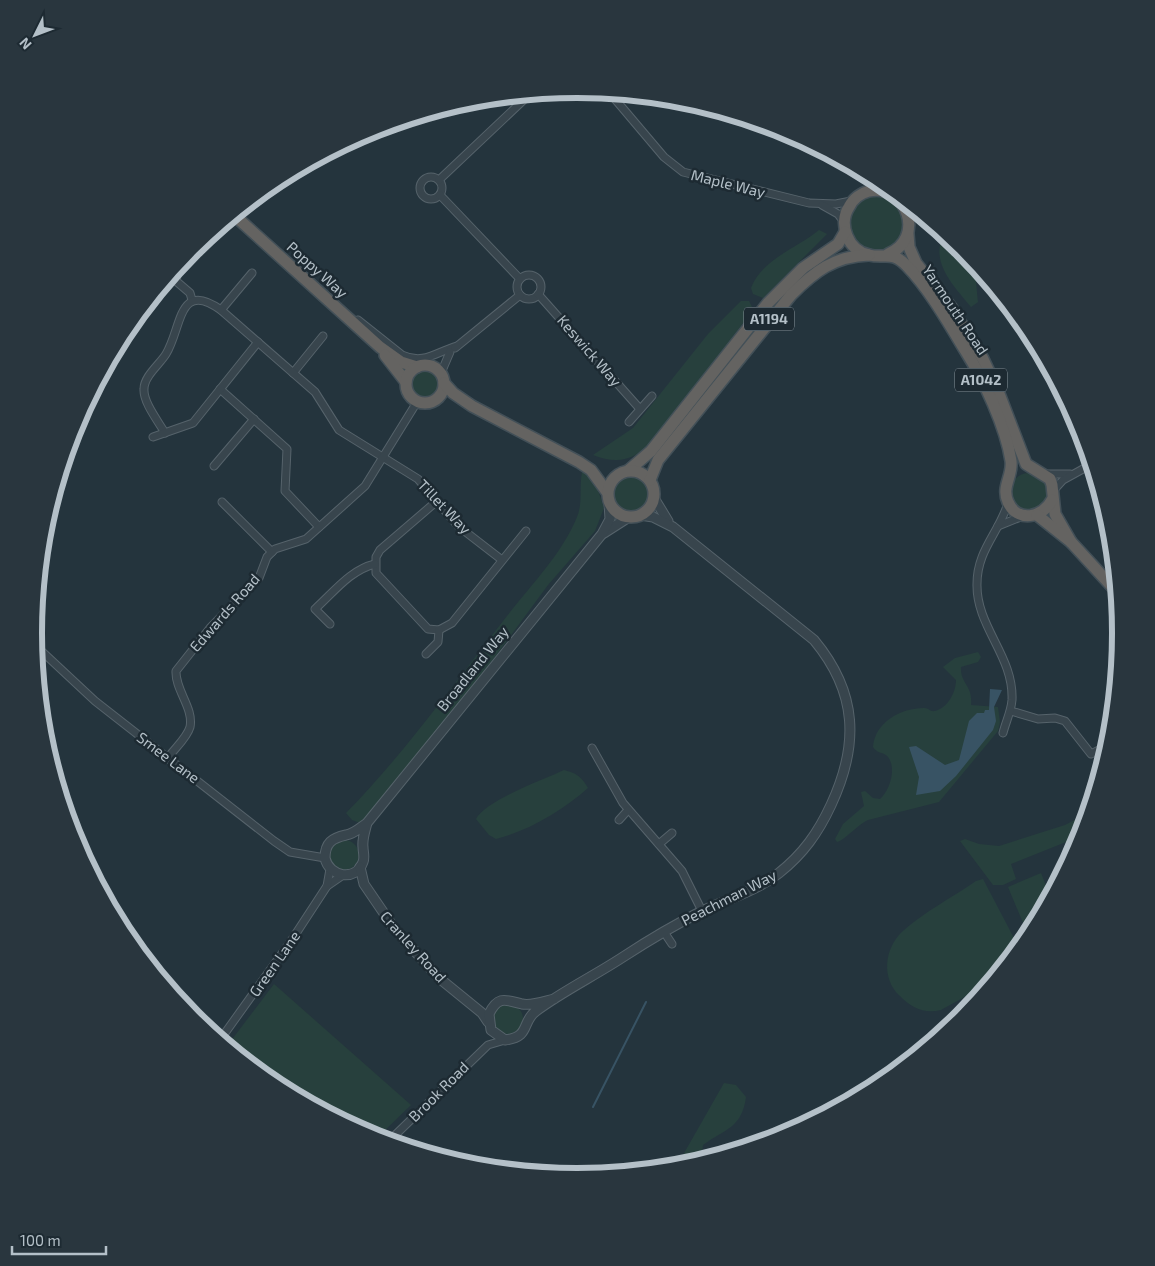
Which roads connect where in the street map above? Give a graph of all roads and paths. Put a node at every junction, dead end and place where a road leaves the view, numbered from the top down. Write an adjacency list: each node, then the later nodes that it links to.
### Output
1 (614, 99): 9 (street, Maple Way)
2 (522, 101): 3 (street)
3 (439, 180): 7 (street); 7 (street)
4 (875, 188): 5 (highway)
5 (871, 190): 6 (highway, Yarmouth Road / A1042); 8 (highway)
6 (881, 192)
7 (440, 196): 21 (street)
8 (854, 200): 9 (street, Maple Way); 14 (highway)
9 (822, 204): 14 (street, Maple Way)
10 (904, 210): 15 (highway, Yarmouth Road / A1042)
11 (244, 216): 18 (highway)
12 (914, 218): 26 (highway)
13 (239, 220): 18 (highway, Poppy Way)
14 (845, 227): 17 (highway); 52 (highway, A1194)
15 (908, 234): 16 (highway); 26 (highway, Yarmouth Road / A1042)
16 (888, 254): 17 (highway); 55 (highway, Yarmouth Road / A1042)
17 (869, 255): 56 (highway, A1194)
18 (285, 261): 24 (highway, Poppy Way)
19 (252, 273): 27 (street)
20 (176, 278): 25 (street)
21 (520, 279): 22 (street); 23 (street)
22 (538, 294): 23 (street); 42 (street, Keswick Way)
23 (520, 295): 30 (street)
24 (325, 297): 30 (street); 31 (highway, Poppy Way)
25 (192, 300): 27 (street, Tillet Way); 45 (street)
26 (951, 307): 50 (highway, Yarmouth Road / A1042)
27 (220, 310): 29 (street, Tillet Way)
28 (323, 336): 34 (street)
29 (258, 342): 34 (street, Tillet Way); 37 (street)
30 (456, 346): 32 (street)
31 (380, 347): 33 (highway, Poppy Way); 36 (highway, Poppy Way)
32 (450, 352): 33 (street); 35 (street)
33 (422, 366): 35 (highway); 36 (highway)
34 (293, 372): 47 (street, Tillet Way)
35 (442, 378): 40 (highway); 41 (highway)
36 (406, 382): 39 (highway)
37 (220, 389): 43 (street); 45 (street)
38 (652, 396): 42 (street)
39 (417, 402): 40 (highway); 47 (street)
40 (434, 402): 41 (highway)
41 (472, 406): 51 (highway)
42 (640, 408): 44 (street)
43 (254, 419): 48 (street); 66 (street)
44 (629, 422)
45 (165, 433): 46 (street)
46 (153, 437)
47 (384, 457): 60 (street, Tillet Way); 66 (street)
48 (214, 466)
49 (1086, 467): 54 (street)
50 (1031, 468): 53 (highway); 55 (highway)
51 (591, 470): 52 (highway); 58 (highway)
52 (624, 472): 56 (highway); 58 (highway)
53 (1044, 474): 54 (street); 57 (highway)
54 (1073, 474): 57 (street)
55 (1009, 477): 62 (highway, Yarmouth Road)
56 (650, 480): 59 (highway)
57 (1053, 496): 64 (highway); 70 (highway)
58 (608, 498): 63 (highway); 69 (street, Broadland Way)
59 (654, 498): 63 (highway); 67 (street, Peachman Way)
60 (437, 501): 72 (street, Tillet Way); 73 (street)
61 (222, 502): 71 (street)
62 (1008, 503): 64 (highway); 65 (street)
63 (634, 516): 67 (street, Peachman Way); 69 (street, Broadland Way)
64 (1032, 516): 65 (street); 70 (highway)
65 (998, 526): 79 (street)
66 (319, 527): 71 (street)
67 (673, 527): 99 (street, Peachman Way)
68 (526, 531): 72 (street)
69 (602, 534): 86 (street, Broadland Way)
70 (1071, 542): 74 (highway)
71 (272, 552): 83 (street, Edwards Road)
72 (502, 560): 76 (street)
73 (375, 564): 75 (street); 76 (street)
74 (1110, 584)
75 (330, 624)
76 (439, 630): 78 (street)
77 (43, 653): 83 (street, Smee Lane)
78 (426, 654)
79 (1010, 711): 80 (street); 82 (street)
80 (1003, 733)
81 (592, 748): 84 (street)
82 (1099, 750)
83 (167, 759): 92 (street, Smee Lane)
84 (628, 810): 85 (street); 89 (street)
85 (619, 820)
86 (367, 823): 88 (street, Broadland Way); 90 (street, Broadland Way)
87 (672, 833): 89 (street)
88 (347, 835): 90 (street); 91 (street, Broadland Way)
89 (659, 844): 99 (street)
90 (362, 846): 94 (street, Broadland Way)
91 (326, 848): 92 (street); 93 (street)
92 (310, 854): 93 (street, Smee Lane)
93 (325, 858): 95 (street)
94 (360, 867): 96 (street); 97 (street, Cranley Road)
95 (330, 869): 96 (street); 98 (street, Green Lane)
96 (347, 875): 97 (street, Cranley Road); 98 (street, Green Lane)
97 (364, 884): 103 (street, Cranley Road)
98 (327, 886): 108 (street, Green Lane)
99 (702, 911): 100 (street, Peachman Way)
100 (664, 932): 101 (street); 102 (street, Peachman Way)
101 (672, 944)
102 (554, 998): 105 (street, Peachman Way); 106 (street, Peachman Way)
103 (470, 1003): 104 (street); 107 (street, Cranley Road)
104 (496, 1004): 105 (street, Peachman Way); 107 (street)
105 (522, 1004): 106 (street)
106 (528, 1020): 109 (street, Peachman Way)
107 (490, 1026): 109 (street); 110 (street)
108 (224, 1034)
109 (505, 1040): 110 (street, Brook Road)
110 (488, 1045): 111 (street, Brook Road)
111 (397, 1136)

